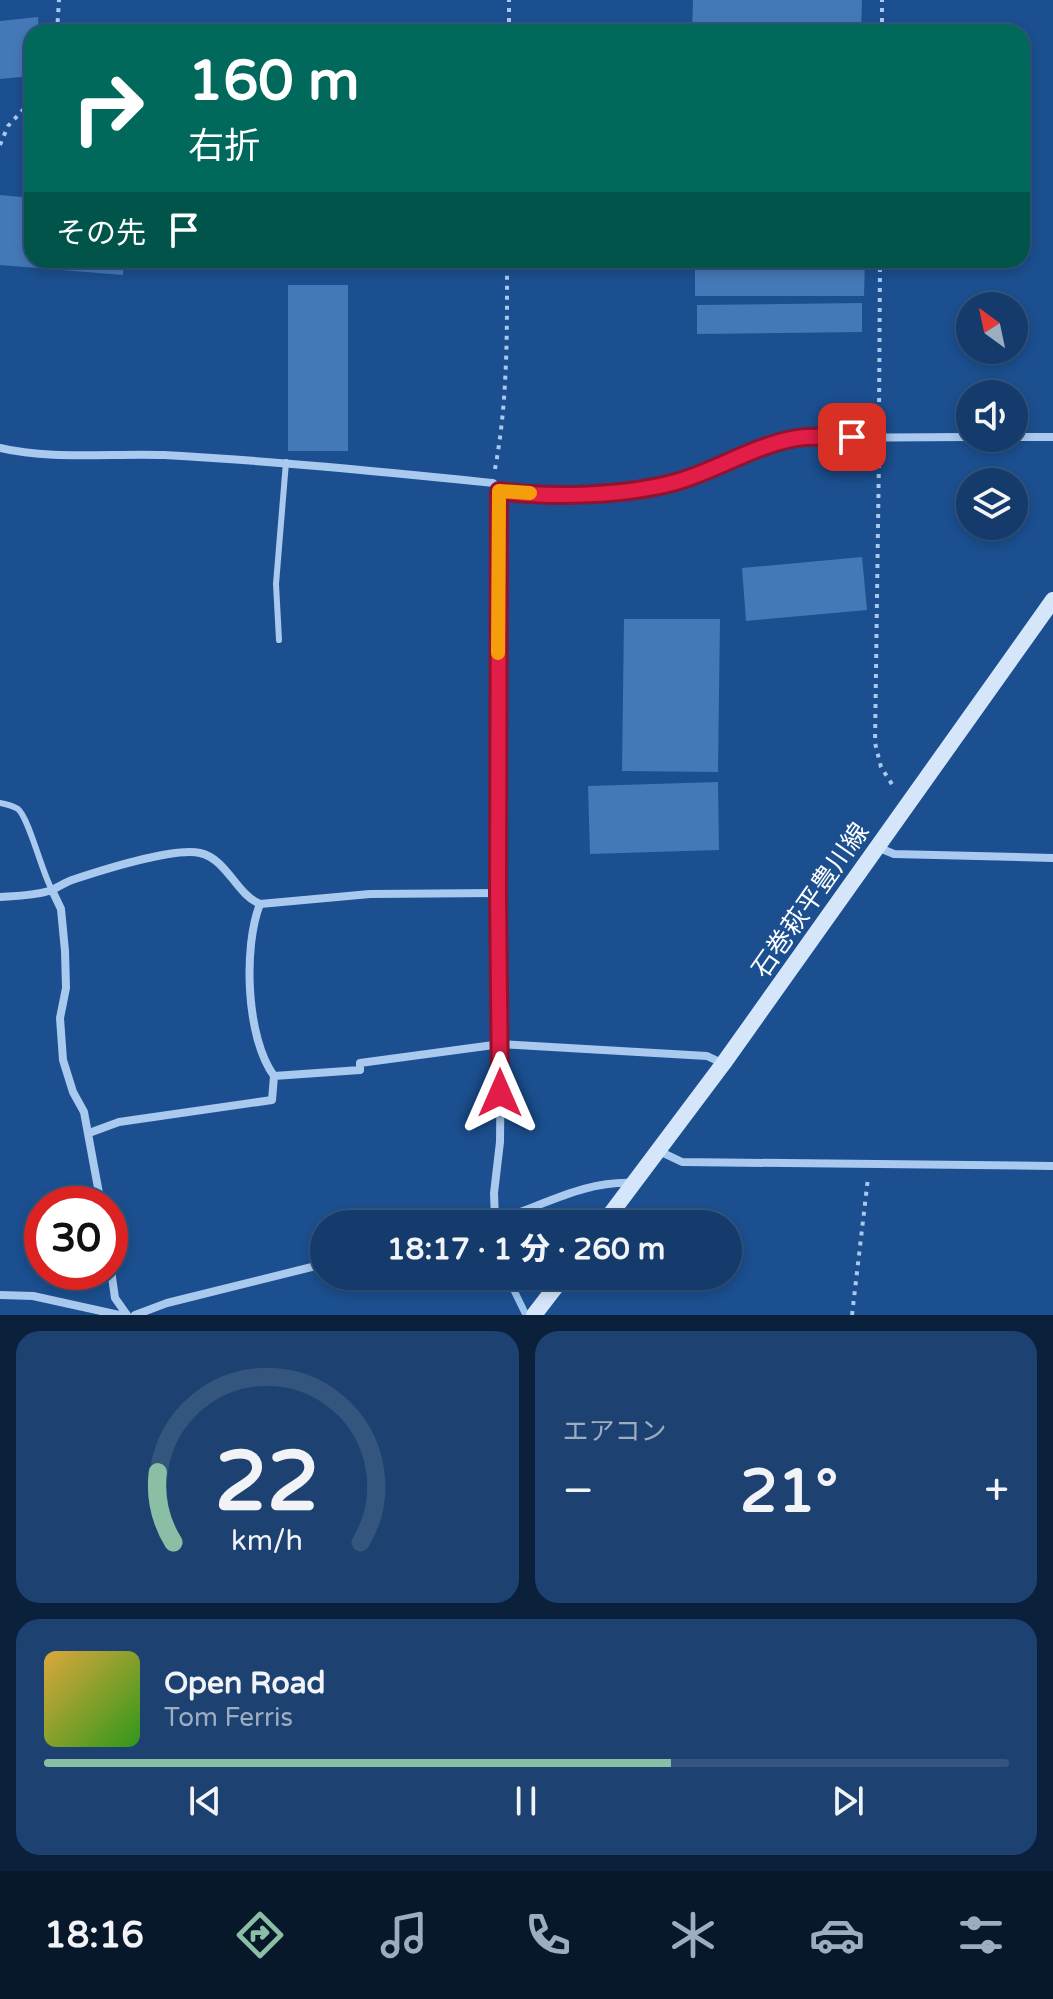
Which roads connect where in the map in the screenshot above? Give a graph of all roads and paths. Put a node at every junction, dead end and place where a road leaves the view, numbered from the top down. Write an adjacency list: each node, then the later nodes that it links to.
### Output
1 (59, 0): 4 (path)
2 (509, 0): 5 (path)
3 (882, 0): 6 (path)
4 (58, 24)
5 (509, 24)
6 (882, 24)
7 (24, 109): 8 (path)
8 (0, 145)
9 (507, 268): 17 (path)
10 (880, 268): 11 (path)
11 (879, 437): 12 (street); 18 (street); 22 (path)
12 (956, 437)
13 (1028, 437): 14 (street)
14 (1053, 437)
15 (0, 448): 16 (street)
16 (286, 462): 17 (street); 20 (lane)
17 (493, 483): 18 (street)
18 (499, 491): 26 (street)
19 (1053, 600): 22 (main road, 石巻萩平豊川線)
20 (279, 640)
21 (0, 803): 25 (lane)
22 (908, 803): 23 (main road, 石巻萩平豊川線)
23 (877, 847): 24 (street); 30 (main road, 石巻萩平豊川線)
24 (1053, 858)
25 (52, 890): 27 (street); 28 (street); 32 (street)
26 (498, 893): 28 (street); 29 (street)
27 (0, 897)
28 (260, 904): 31 (street)
29 (501, 1044): 30 (street); 31 (street); 38 (street)
30 (723, 1064): 33 (main road, 石巻萩平豊川線)
31 (274, 1076): 32 (street)
32 (89, 1133): 37 (street)
33 (659, 1151): 34 (street); 36 (main road, 石巻萩平豊川線)
34 (870, 1166): 35 (street); 49 (path)
35 (1053, 1166)
36 (635, 1183): 39 (street); 40 (main road, 石巻萩平豊川線)
37 (98, 1186)
38 (495, 1210)
39 (522, 1210)
40 (614, 1210)
41 (310, 1267): 47 (street)
42 (114, 1290): 46 (street)
43 (553, 1290): 48 (main road)
44 (0, 1295): 45 (street)
45 (119, 1315)
46 (127, 1315)
47 (135, 1315)
48 (534, 1315)
49 (852, 1315)

